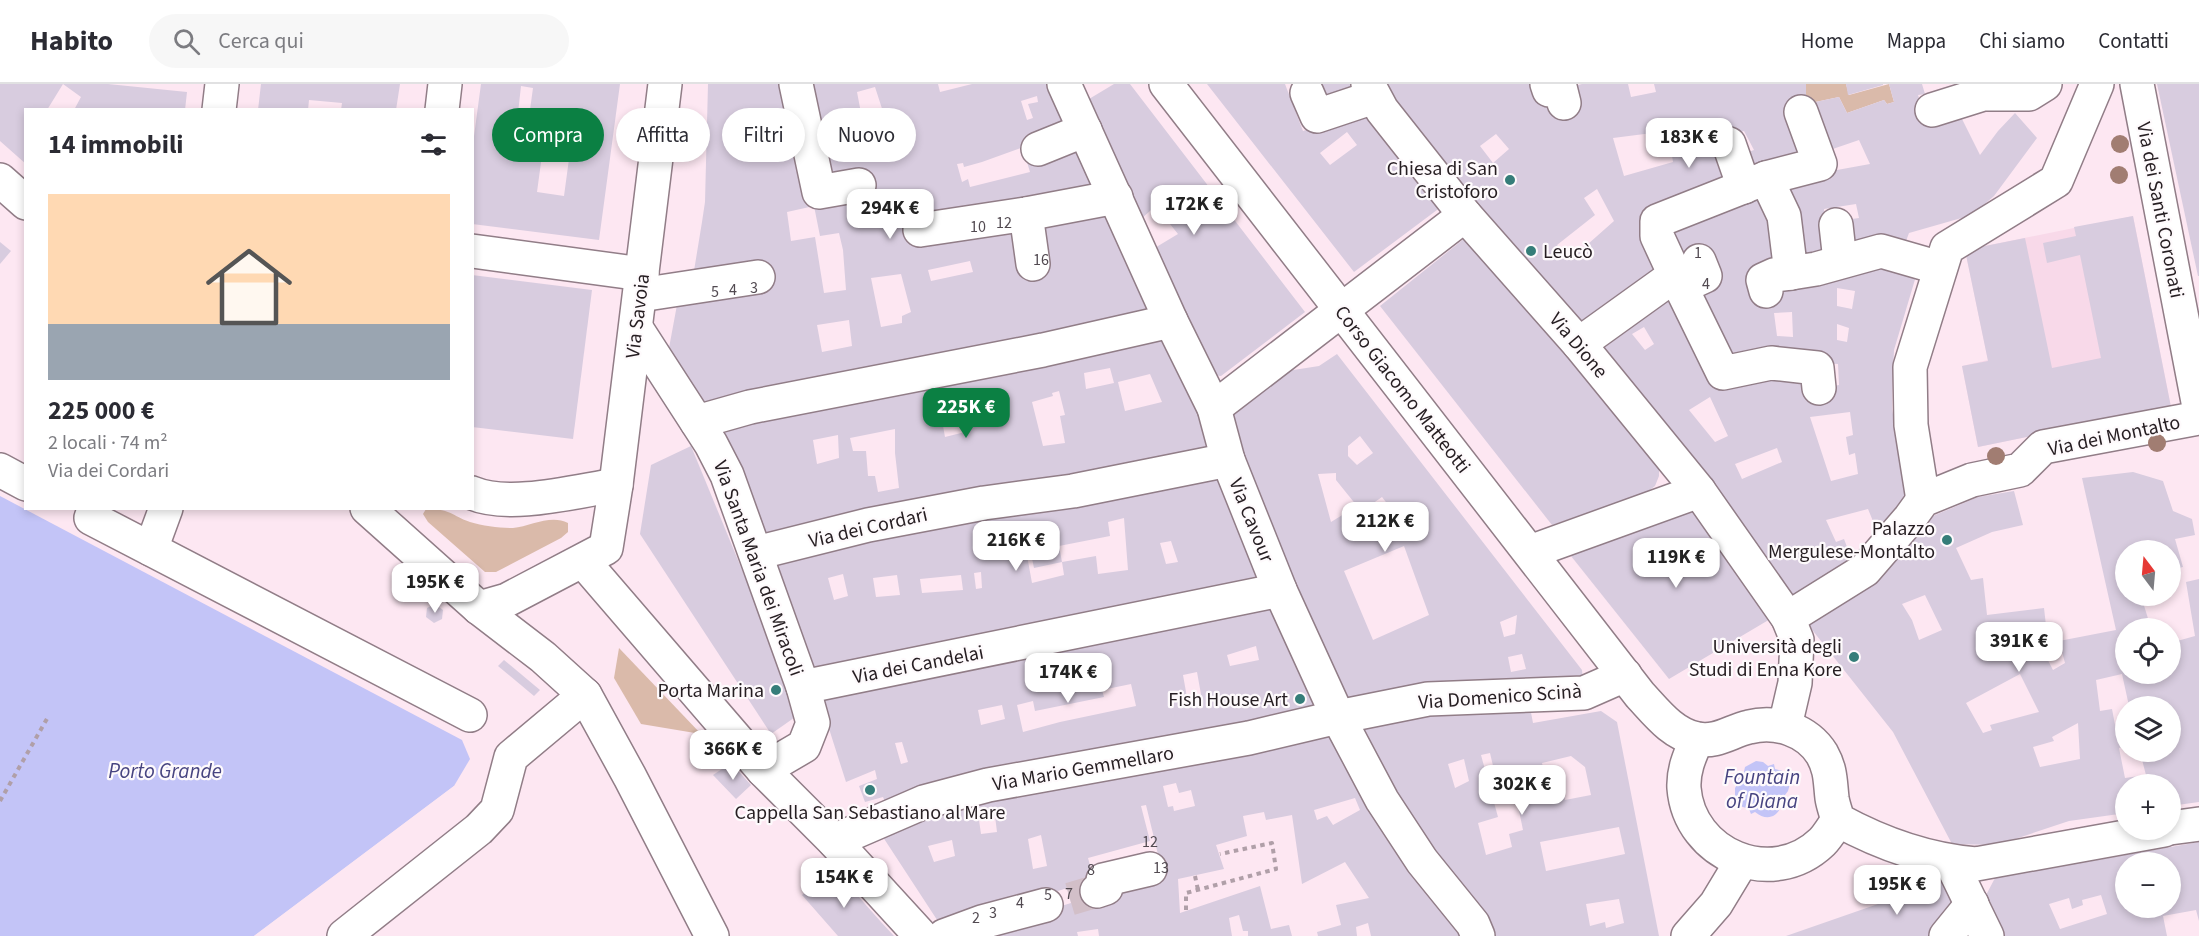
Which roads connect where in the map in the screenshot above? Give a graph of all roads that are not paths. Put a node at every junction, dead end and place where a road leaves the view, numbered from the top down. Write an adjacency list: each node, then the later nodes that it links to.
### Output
1 (222, 84): 12 (street)
2 (445, 84): 13 (street)
3 (666, 84): 34 (street, Via Savoia)
4 (796, 84): 21 (street)
5 (1064, 84): 16 (street, Via Cavour)
6 (1167, 84): 35 (street, Corso Giacomo Matteotti)
7 (2045, 84): 14 (street)
8 (2097, 84): 31 (street)
9 (2137, 84): 40 (street, Via dei Santi Coronati)
10 (1371, 90): 11 (street); 25 (street, Via Dione)
11 (1306, 93)
12 (219, 108)
13 (442, 108)
14 (1932, 110)
15 (1801, 112): 20 (street)
16 (1085, 130): 18 (street); 22 (street, Via Cavour)
17 (1729, 144): 20 (street)
18 (1038, 149)
19 (0, 180): 23 (street)
20 (1755, 182): 29 (street); 32 (street)
21 (859, 185)
22 (1116, 197): 24 (street); 36 (street, Via Cavour)
23 (24, 201)
24 (1026, 214): 27 (street); 30 (street)
25 (1465, 215): 35 (street); 38 (street, Via Dione)
26 (1836, 225): 29 (street)
27 (920, 230)
28 (474, 251): 34 (street)
29 (1840, 261): 31 (street)
30 (1033, 264)
31 (1940, 268): 50 (street)
32 (1685, 274): 38 (street); 39 (street)
33 (758, 277): 34 (street)
34 (641, 284): 37 (street, Via Savoia)
35 (1342, 311): 41 (street); 55 (street, Corso Giacomo Matteotti)
36 (1171, 321): 41 (street, Via Cavour); 43 (street)
37 (636, 328): 43 (street, Via Santa Maria dei Miracoli); 47 (street, Via Savoia)
38 (1579, 344): 48 (street, Via Dione)
39 (1819, 388)
40 (2199, 407)
41 (1214, 408): 44 (street, Via Cavour)
42 (2199, 418): 50 (street, Via dei Montalto)
43 (697, 422): 57 (street, Via Santa Maria dei Miracoli)
44 (1228, 460): 57 (street, Via dei Cordari); 59 (street, Via Cavour)
45 (0, 470): 46 (street)
46 (24, 483)
47 (616, 485): 49 (street); 56 (street, Via Savoia)
48 (1699, 491): 55 (street); 61 (street, Via Dione)
49 (474, 494)
50 (1923, 500): 61 (street)
51 (165, 510): 54 (street)
52 (86, 512): 54 (street)
53 (381, 515): 60 (street)
54 (151, 549): 66 (street)
55 (1530, 552): 63 (street, Corso Giacomo Matteotti)
56 (594, 554): 58 (street); 70 (street)
57 (756, 554): 64 (street, Via Santa Maria dei Miracoli)
58 (537, 584): 60 (street); 62 (street)
59 (1280, 590): 64 (street, Via dei Candelai); 67 (street, Via Cavour)
60 (479, 608): 62 (street)
61 (1790, 614): 68 (street, Via Dione)
62 (543, 657): 65 (street)
63 (1632, 685): 67 (street, Via Domenico Scinà); 69 (street, Corso Giacomo Matteotti)
64 (803, 687): 70 (street, Via Santa Maria dei Miracoli)
65 (585, 695): 80 (street); 81 (street)
66 (470, 715)
67 (1338, 717): 75 (street, Via Mario Gemmellaro); 84 (street, Via Cavour)
68 (1785, 726): 69 (street); 71 (street)
69 (1697, 739): 76 (street)
70 (763, 770): 75 (street)
71 (1839, 820): 76 (street); 77 (street)
72 (2199, 824): 73 (street)
73 (2181, 826)
74 (2115, 839): 77 (street)
75 (834, 841): 82 (street)
76 (1742, 861): 85 (street)
77 (1951, 862): 79 (street)
78 (1150, 869): 83 (street)
79 (1972, 904): 86 (street); 87 (street)
80 (344, 936)
81 (711, 936)
82 (921, 936)
83 (944, 936)
84 (1478, 936)
85 (1688, 936)
86 (1946, 936)
87 (1987, 936)

